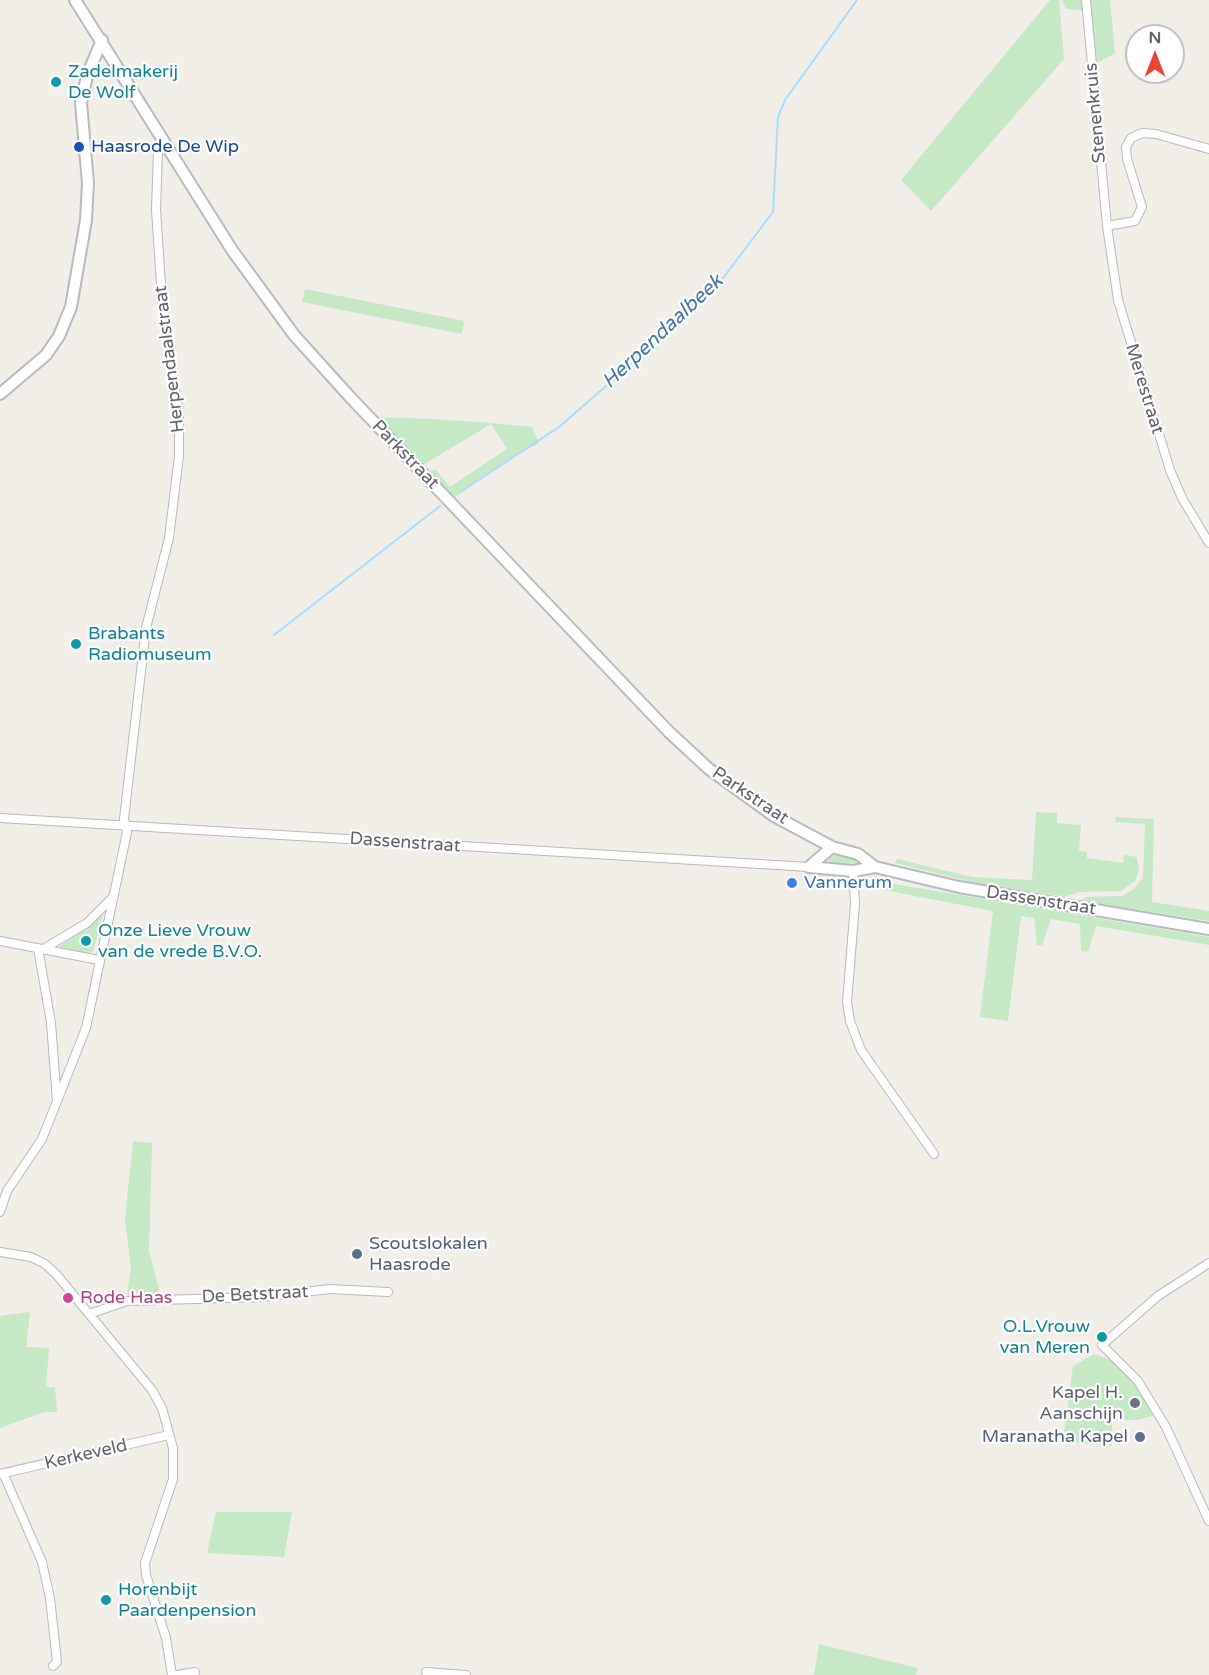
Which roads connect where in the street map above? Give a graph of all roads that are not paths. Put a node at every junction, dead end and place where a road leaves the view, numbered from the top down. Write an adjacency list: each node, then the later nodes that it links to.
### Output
1 (75, 0): 3 (street, Parkstraat)
2 (1086, 0): 6 (street, Stenenkruis)
3 (102, 40): 4 (street, Parkstraat); 7 (street)
4 (165, 142): 10 (street, Herpendaalstraat); 11 (street, Parkstraat)
5 (1209, 149): 6 (street)
6 (1107, 226): 8 (street, Merestraat)
7 (0, 394)
8 (1209, 543)
9 (0, 818): 10 (street, Dassenstraat)
10 (125, 826): 13 (street, Dassenstraat); 17 (street, Herpendaalstraat)
11 (826, 852): 12 (street, Parkstraat); 13 (street); 15 (street)
12 (863, 858): 14 (street, Dassenstraat); 16 (street)
13 (809, 867): 15 (street, Dassenstraat)
14 (875, 867): 16 (street, Dassenstraat); 18 (street, Dassenstraat)
15 (827, 868): 16 (street, Dassenstraat)
16 (856, 871): 23 (street)
17 (113, 897): 20 (street); 21 (street, Herpendaalstraat)
18 (1209, 929)
19 (0, 940): 20 (street)
20 (41, 949): 21 (street); 22 (street)
21 (99, 960): 22 (street, Herpendaalstraat)
22 (57, 1102): 24 (street, Herpendaalstraat)
23 (934, 1154)
24 (0, 1212)
25 (0, 1252): 28 (street)
26 (1209, 1263): 31 (street)
27 (388, 1292): 28 (street, De Betstraat)
28 (89, 1314): 29 (street)
29 (169, 1435): 30 (street, Kerkeveld); 35 (street)
30 (2, 1473): 32 (street, Kerkeveld)
31 (1209, 1521)
32 (53, 1666)
33 (195, 1672): 36 (street)
34 (426, 1672): 37 (street)
35 (172, 1675)
36 (177, 1675)
37 (466, 1675)

